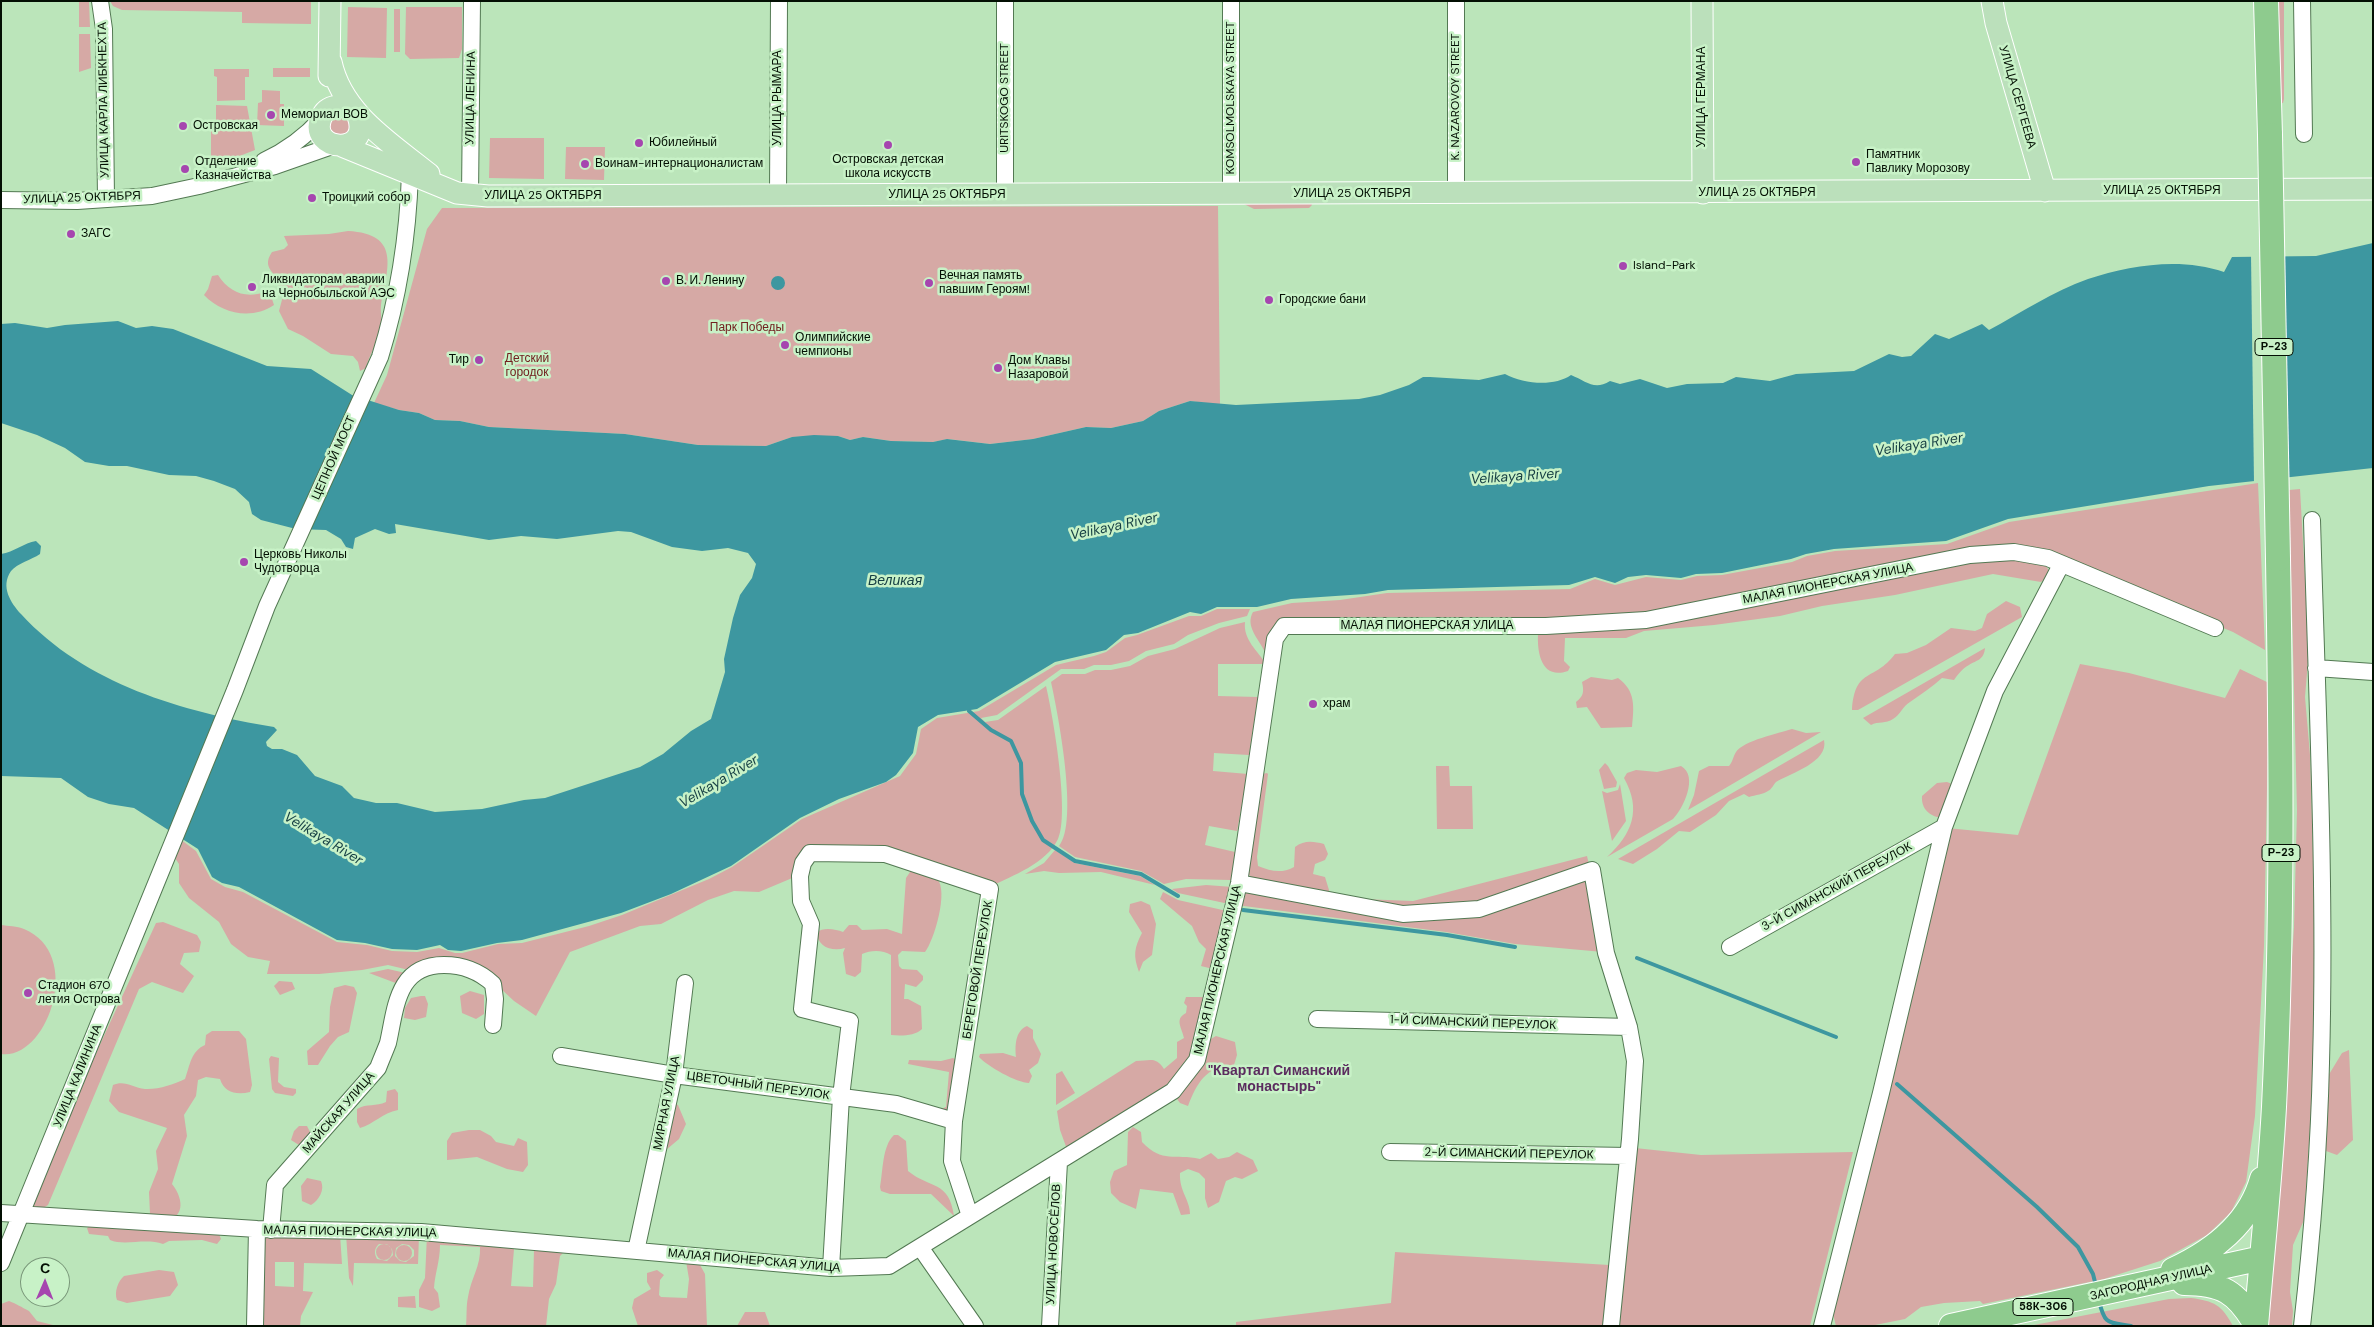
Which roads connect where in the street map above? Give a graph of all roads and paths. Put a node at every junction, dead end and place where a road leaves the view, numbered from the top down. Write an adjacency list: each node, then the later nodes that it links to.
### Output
1 (100, 1): 28 (street, УЛИЦА КАРЛА ЛИБКНЕХТА)
2 (330, 1): 12 (main road)
3 (472, 1): 25 (street, УЛИЦА ЛЕНИНА)
4 (779, 1): 26 (street, УЛИЦА РЫМАРА)
5 (1005, 1): 24 (street, URITSKOGO STREET)
6 (1232, 1): 27 (street, KOMSOLMOLSKAYA STREET)
7 (1456, 1): 22 (street, K. NAZAROVOY STREET)
8 (1702, 1): 23 (main road, УЛИЦА ГЕРМАНА)
9 (1992, 1): 21 (main road, УЛИЦА СЕРГЕЕВА)
10 (2266, 1): 47 (highway, Р-23, bridge)
11 (2302, 1): 15 (street)
12 (331, 62): 13 (main road); 14 (main road)
13 (356, 113): 14 (main road); 16 (main road); 20 (main road)
14 (322, 116): 16 (main road); 18 (street)
15 (2304, 134)
16 (338, 146): 17 (main road, УЛИЦА 25 ОКТЯБРЯ); 18 (street, УЛИЦА 25 ОКТЯБРЯ)
17 (410, 173): 20 (main road, УЛИЦА 25 ОКТЯБРЯ); 36 (street, ЦЕПНОЙ МОСТ)
18 (238, 175): 28 (street, УЛИЦА 25 ОКТЯБРЯ)
19 (2373, 189): 21 (main road, УЛИЦА 25 ОКТЯБРЯ)
20 (450, 190): 25 (main road, УЛИЦА 25 ОКТЯБРЯ)
21 (2045, 191): 23 (main road, УЛИЦА 25 ОКТЯБРЯ)
22 (1456, 193): 23 (main road, УЛИЦА 25 ОКТЯБРЯ); 27 (main road, УЛИЦА 25 ОКТЯБРЯ)
23 (1703, 193)
24 (1005, 194): 26 (main road, УЛИЦА 25 ОКТЯБРЯ); 27 (main road, УЛИЦА 25 ОКТЯБРЯ)
25 (470, 195): 26 (main road, УЛИЦА 25 ОКТЯБРЯ)
26 (778, 195)
27 (1231, 195)
28 (106, 199): 29 (street, УЛИЦА 25 ОКТЯБРЯ)
29 (1, 200)
30 (2312, 520): 33 (street)
31 (2061, 564): 32 (street, МАЛАЯ ПИОНЕРСКАЯ УЛИЦА); 35 (street); 37 (street, МАЛАЯ ПИОНЕРСКАЯ УЛИЦА)
32 (2215, 628)
33 (2316, 668): 34 (street); 68 (street)
34 (2373, 672)
35 (1944, 827): 38 (street, 3-Й СИМАНСКИЙ ПЕРЕУЛОК); 65 (street)
36 (165, 860): 52 (street, УЛИЦА КАЛИНИНА)
37 (1239, 883): 42 (street); 50 (street, МАЛАЯ ПИОНЕРСКАЯ УЛИЦА)
38 (1730, 947)
39 (685, 983): 44 (street, МИРНАЯ УЛИЦА)
40 (1317, 1019): 42 (street, 1-Й СИМАНСКИЙ ПЕРЕУЛОК)
41 (493, 1025): 54 (street, МАЙСКАЯ УЛИЦА)
42 (1630, 1027): 49 (street)
43 (561, 1056): 44 (street, ЦВЕТОЧНЫЙ ПЕРЕУЛОК)
44 (674, 1075): 45 (street, ЦВЕТОЧНЫЙ ПЕРЕУЛОК); 56 (street, МИРНАЯ УЛИЦА)
45 (841, 1097): 46 (street, ЦВЕТОЧНЫЙ ПЕРЕУЛОК); 46 (street, БЕРЕГОВОЙ ПЕРЕУЛОК); 59 (street)
46 (954, 1121): 53 (street, БЕРЕГОВОЙ ПЕРЕУЛОК)
47 (2270, 1148): 57 (highway, Р-23); 60 (highway)
48 (1390, 1152): 49 (street, 2-Й СИМАНСКИЙ ПЕРЕУЛОК)
49 (1628, 1156): 64 (street)
50 (1059, 1162): 53 (street, МАЛАЯ ПИОНЕРСКАЯ УЛИЦА); 63 (street, УЛИЦА НОВОСЁЛОВ)
51 (1, 1214): 52 (street, МАЛАЯ ПИОНЕРСКАЯ УЛИЦА)
52 (21, 1216): 54 (street, МАЛАЯ ПИОНЕРСКАЯ УЛИЦА); 58 (street, УЛИЦА КАЛИНИНА)
53 (970, 1216): 55 (street, МАЛАЯ ПИОНЕРСКАЯ УЛИЦА)
54 (264, 1230): 56 (street, МАЛАЯ ПИОНЕРСКАЯ УЛИЦА); 61 (street)
55 (920, 1247): 59 (street, МАЛАЯ ПИОНЕРСКАЯ УЛИЦА); 62 (street)
56 (636, 1251): 59 (street, МАЛАЯ ПИОНЕРСКАЯ УЛИЦА)
57 (2262, 1258): 60 (highway, ЗАГОРОДНАЯ УЛИЦА / 58К-306); 67 (highway, Р-23)
58 (1, 1263)
59 (832, 1268)
60 (2135, 1287): 66 (highway, ЗАГОРОДНАЯ УЛИЦА / 58К-306); 67 (highway)
61 (255, 1326)
62 (975, 1326)
63 (1050, 1326)
64 (1611, 1326)
65 (1822, 1326)
66 (1951, 1326)
67 (2256, 1326)
68 (2302, 1326)

